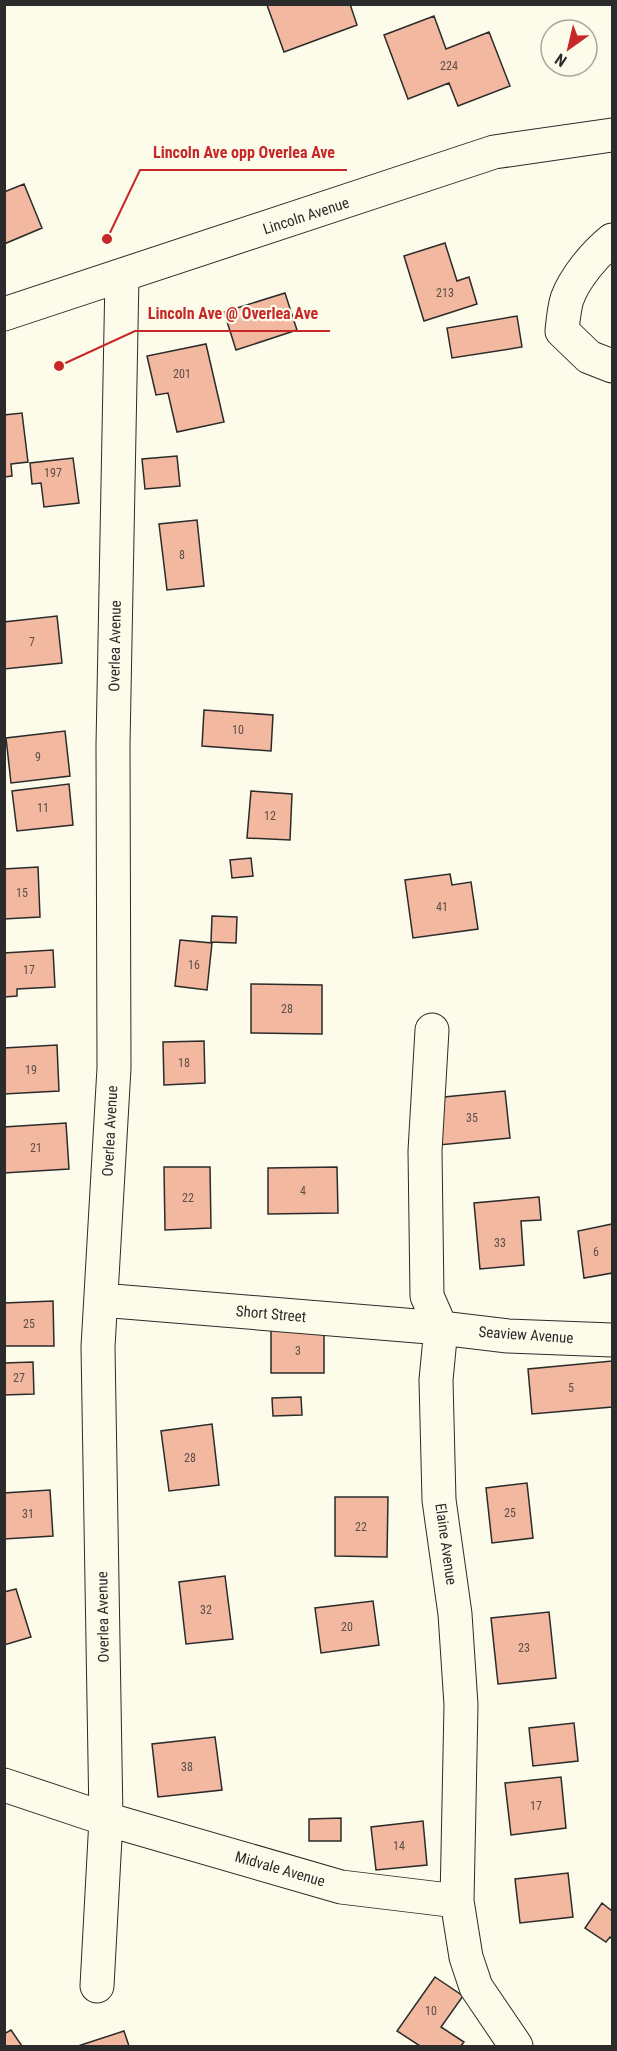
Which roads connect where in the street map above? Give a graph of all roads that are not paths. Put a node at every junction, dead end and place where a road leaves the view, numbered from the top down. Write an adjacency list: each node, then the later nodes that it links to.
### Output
1 (612, 135): 3 (street, Lincoln Avenue)
2 (612, 240): 5 (street)
3 (122, 276): 4 (street, Lincoln Avenue); 7 (street, Overlea Avenue)
4 (4, 314)
5 (612, 366)
6 (432, 1030): 8 (street, Elaine Avenue)
7 (101, 1300): 8 (street, Short Street); 11 (street, Overlea Avenue)
8 (441, 1328): 9 (street, Seaview Avenue); 12 (street, Elaine Avenue)
9 (612, 1340)
10 (4, 1785): 11 (street, Midvale Avenue)
11 (106, 1819): 12 (street, Midvale Avenue); 13 (street, Overlea Avenue)
12 (457, 1901): 14 (street, Elaine Avenue)
13 (97, 1986)
14 (516, 2046)

